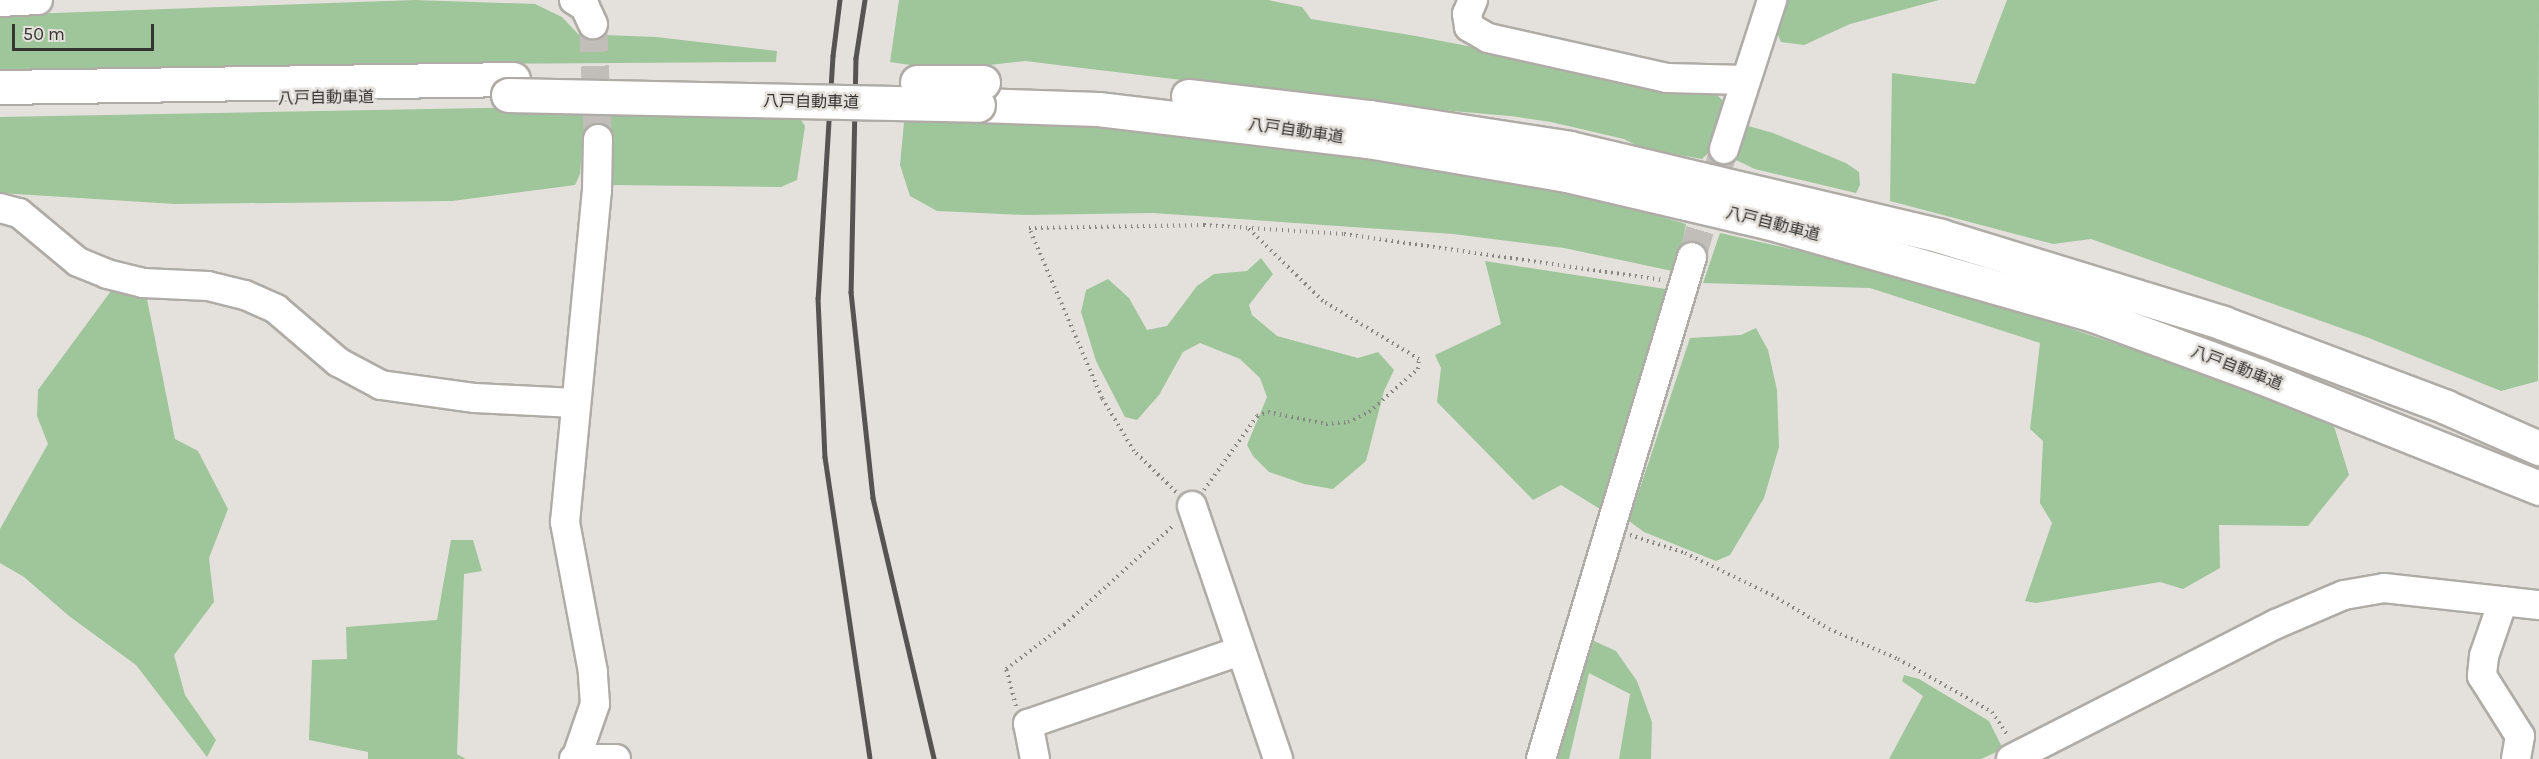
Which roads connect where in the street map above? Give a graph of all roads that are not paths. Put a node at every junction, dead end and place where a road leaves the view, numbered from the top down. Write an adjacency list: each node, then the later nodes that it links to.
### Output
1 (38, 0): 5 (street)
2 (574, 0): 6 (street)
3 (1473, 0): 7 (street)
4 (1772, 0): 7 (street)
5 (0, 2)
6 (593, 24)
7 (1746, 80): 13 (street)
8 (0, 87): 9 (highway, 八戸自動車道)
9 (510, 87): 10 (highway, 八戸自動車道, bridge); 11 (highway, 八戸自動車道)
10 (980, 94): 17 (highway, 八戸自動車道); 18 (highway, 八戸自動車道)
11 (0, 104)
12 (598, 139): 16 (street)
13 (1724, 149)
14 (0, 208): 16 (street)
15 (1688, 270): 28 (street)
16 (575, 403): 24 (street)
17 (2539, 448)
18 (2539, 488)
19 (1192, 506): 22 (street)
20 (2503, 601): 21 (street); 23 (street); 29 (street)
21 (2539, 605)
22 (1240, 651): 26 (street); 27 (street)
23 (2013, 758)
24 (575, 759): 25 (street)
25 (616, 759)
26 (1035, 759)
27 (1278, 759)
28 (1542, 759)
29 (2516, 759)

